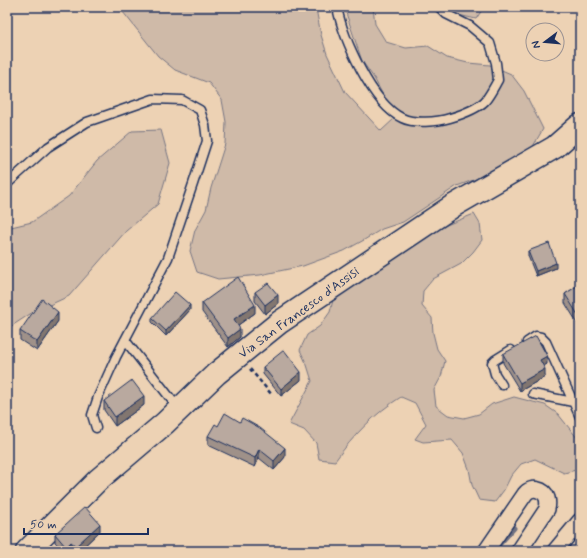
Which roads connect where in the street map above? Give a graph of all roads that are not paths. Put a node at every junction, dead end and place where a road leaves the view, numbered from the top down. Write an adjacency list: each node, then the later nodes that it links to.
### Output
1 (337, 7): 2 (lane)
2 (439, 7)
3 (580, 126): 9 (main road, Via San Francesco d'Assisi)
4 (7, 184): 5 (lane)
5 (125, 340): 9 (lane); 11 (lane)
6 (502, 385): 8 (lane)
7 (534, 394): 8 (lane)
8 (573, 402): 10 (lane)
9 (179, 409): 13 (main road, Via San Francesco d'Assisi)
10 (580, 417)
11 (96, 428)
12 (580, 521): 16 (street)
13 (27, 551)
14 (486, 551): 15 (street)
15 (519, 551)
16 (555, 551)

